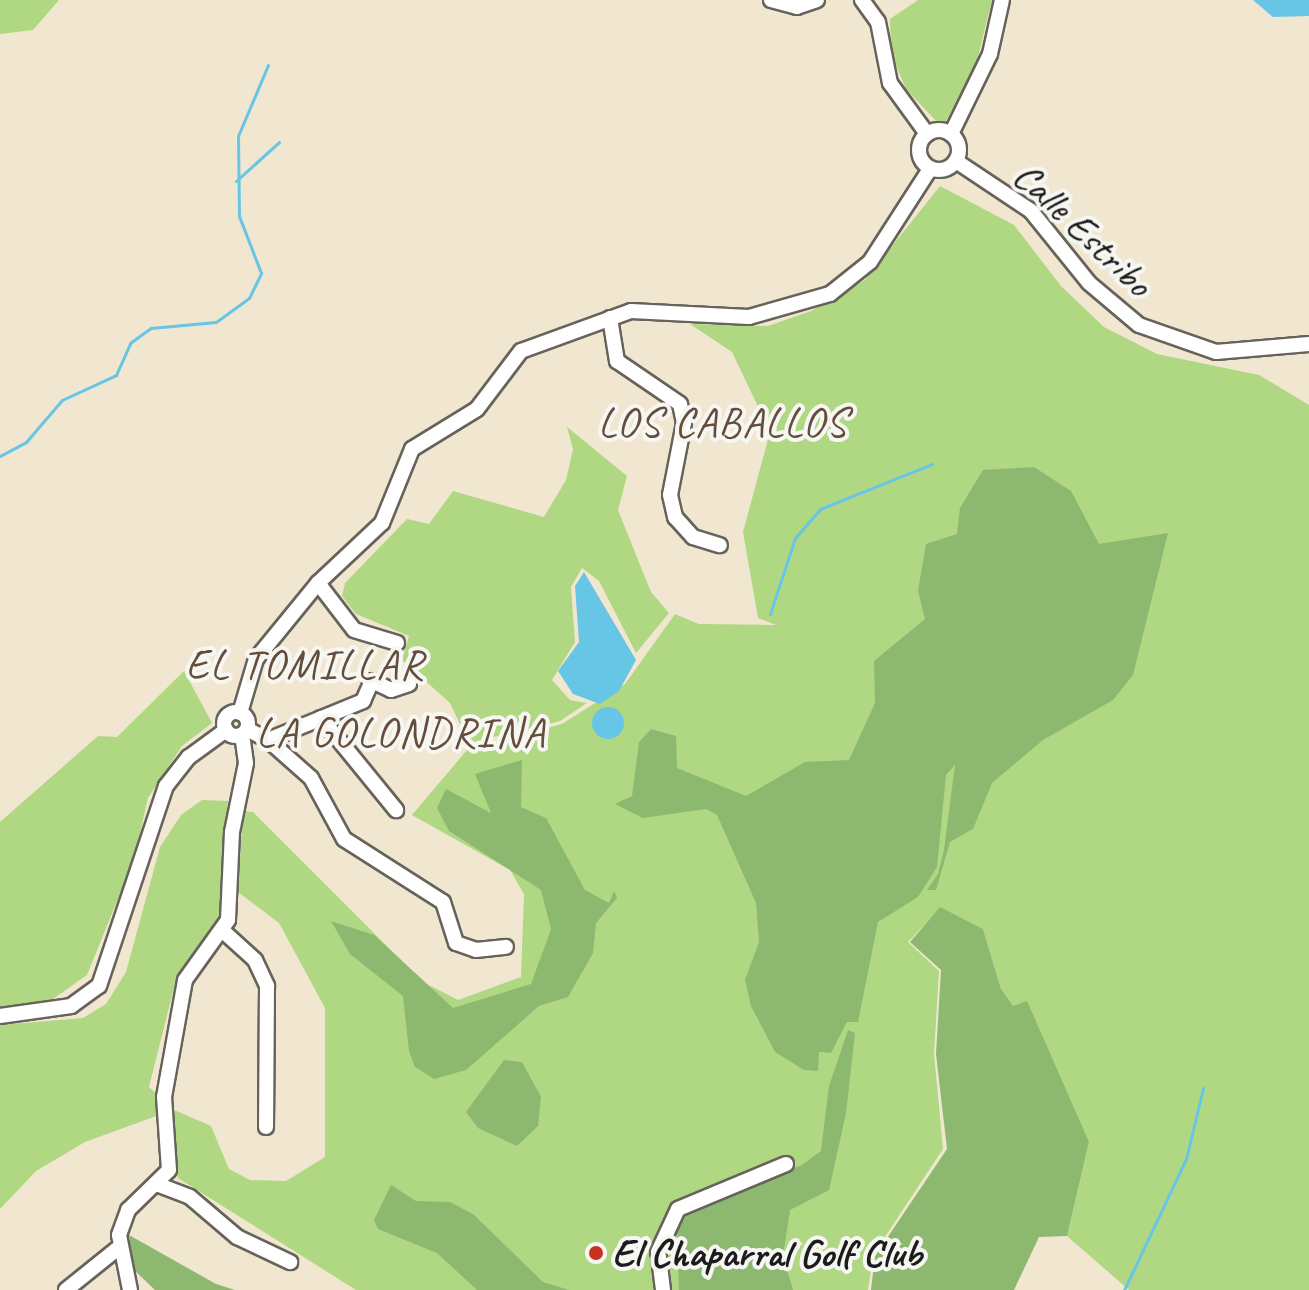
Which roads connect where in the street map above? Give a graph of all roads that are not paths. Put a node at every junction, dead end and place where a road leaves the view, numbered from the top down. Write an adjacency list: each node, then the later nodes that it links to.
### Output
1 (771, 0): 2 (street)
2 (817, 0)
3 (862, 0): 5 (street)
4 (1002, 0): 6 (street)
5 (927, 134): 6 (street); 8 (street)
6 (951, 134): 7 (street)
7 (956, 161): 8 (street); 10 (street, Calle Estribo)
8 (930, 169): 9 (street)
9 (610, 318): 11 (street); 12 (street)
10 (1309, 344)
11 (720, 545)
12 (318, 583): 13 (street); 15 (street)
13 (397, 643)
14 (409, 684): 16 (street)
15 (240, 713): 17 (street); 18 (street)
16 (321, 718): 19 (street); 20 (street)
17 (226, 730): 18 (street); 23 (street)
18 (245, 732): 19 (street); 21 (street)
19 (268, 740): 22 (street)
20 (396, 810)
21 (223, 931): 24 (street); 26 (street)
22 (506, 947)
23 (0, 1016)
24 (266, 1127)
25 (786, 1164): 31 (street)
26 (159, 1185): 27 (street); 28 (street)
27 (117, 1249): 29 (street); 30 (street)
28 (290, 1262)
29 (66, 1290)
30 (130, 1290)
31 (663, 1290)

